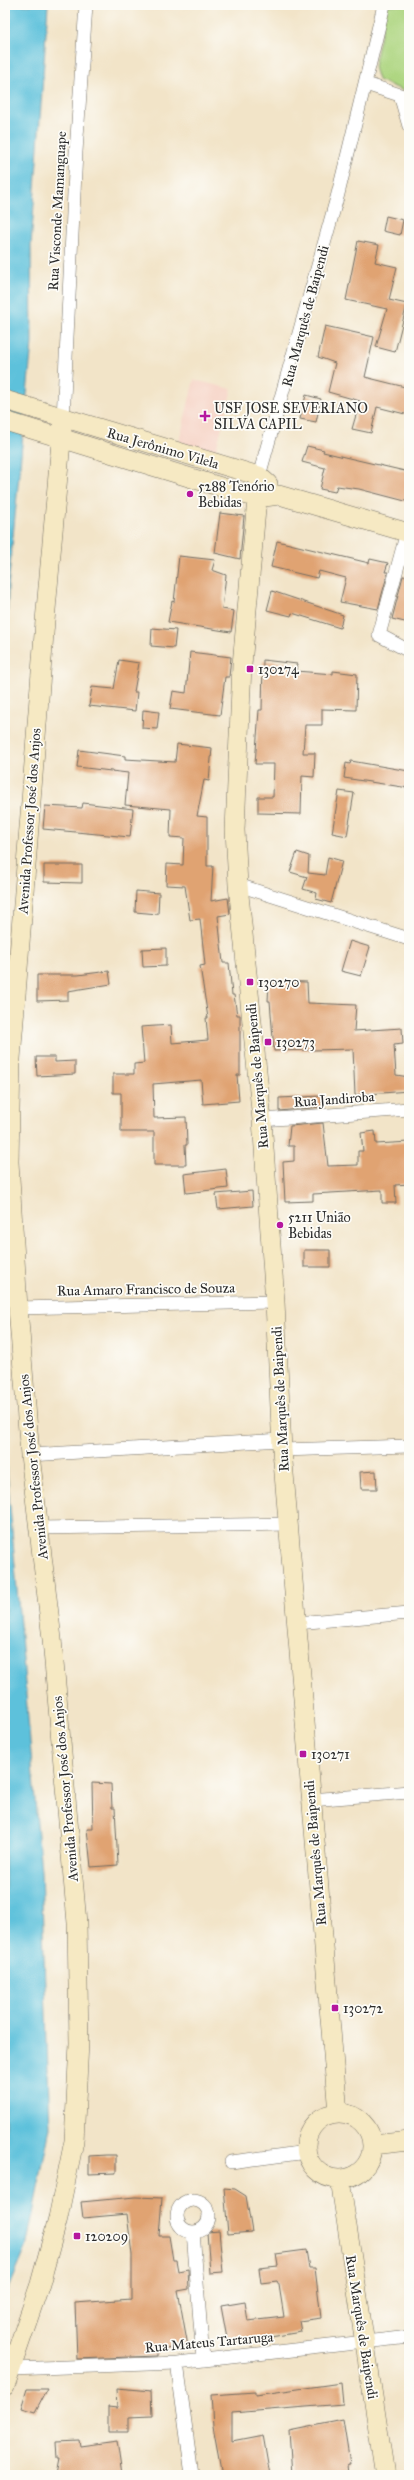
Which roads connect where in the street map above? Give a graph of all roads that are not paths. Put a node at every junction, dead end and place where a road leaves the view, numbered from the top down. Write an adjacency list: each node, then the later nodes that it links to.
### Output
1 (86, 5): 7 (street, Rua Visconde Mamanguape)
2 (384, 5): 3 (street, Rua Marquês de Baipendi)
3 (366, 84): 4 (street); 10 (street, Rua Marquês de Baipendi)
4 (404, 96): 5 (street)
5 (409, 126)
6 (5, 400): 7 (main road, Rua Jerônimo Vilela)
7 (63, 419): 9 (main road, Avenida Professor José dos Anjos); 10 (main road, Rua Jerônimo Vilela)
8 (5, 421): 9 (main road, Rua Jerônimo Vilela)
9 (62, 440): 12 (main road, Rua Jerônimo Vilela); 20 (main road, Avenida Professor José dos Anjos)
10 (259, 476): 11 (main road, Rua Jerônimo Vilela); 12 (main road, Rua Marquês de Baipendi)
11 (279, 495): 12 (main road, Rua Jerônimo Vilela); 13 (main road, Rua Jerônimo Vilela)
12 (257, 498): 15 (main road, Rua Marquês de Baipendi)
13 (408, 532): 14 (street)
14 (409, 651)
15 (238, 885): 16 (street); 18 (main road, Rua Marquês de Baipendi)
16 (409, 939)
17 (409, 1109): 18 (street, Rua Jandiroba)
18 (262, 1120): 19 (main road, Rua Marquês de Baipendi)
19 (275, 1302): 20 (street, Rua Amaro Francisco de Souza); 21 (main road, Rua Marquês de Baipendi)
20 (18, 1308): 23 (main road, Avenida Professor José dos Anjos)
21 (282, 1445): 22 (street); 23 (street); 24 (main road, Rua Marquês de Baipendi)
22 (409, 1446)
23 (30, 1455): 25 (main road, Avenida Professor José dos Anjos)
24 (288, 1524): 25 (street); 27 (main road, Rua Marquês de Baipendi)
25 (39, 1528): 41 (main road, Avenida Professor José dos Anjos)
26 (409, 1613): 27 (street)
27 (297, 1623): 29 (main road, Rua Marquês de Baipendi)
28 (409, 1792): 29 (street)
29 (311, 1800): 30 (main road, Rua Marquês de Baipendi)
30 (338, 2113): 32 (main road); 33 (main road)
31 (409, 2141): 32 (main road)
32 (372, 2144): 35 (main road)
33 (307, 2152): 34 (street); 35 (main road)
34 (231, 2162)
35 (340, 2180): 38 (main road, Rua Marquês de Baipendi)
36 (193, 2232): 39 (street)
37 (409, 2337): 38 (street, Rua Mateus Tartaruga)
38 (364, 2342): 39 (street, Rua Mateus Tartaruga); 43 (main road, Rua Marquês de Baipendi)
39 (203, 2359): 40 (street, Rua Mateus Tartaruga)
40 (177, 2363): 41 (street, Rua Mateus Tartaruga); 42 (street)
41 (8, 2377)
42 (192, 2475)
43 (384, 2475)

